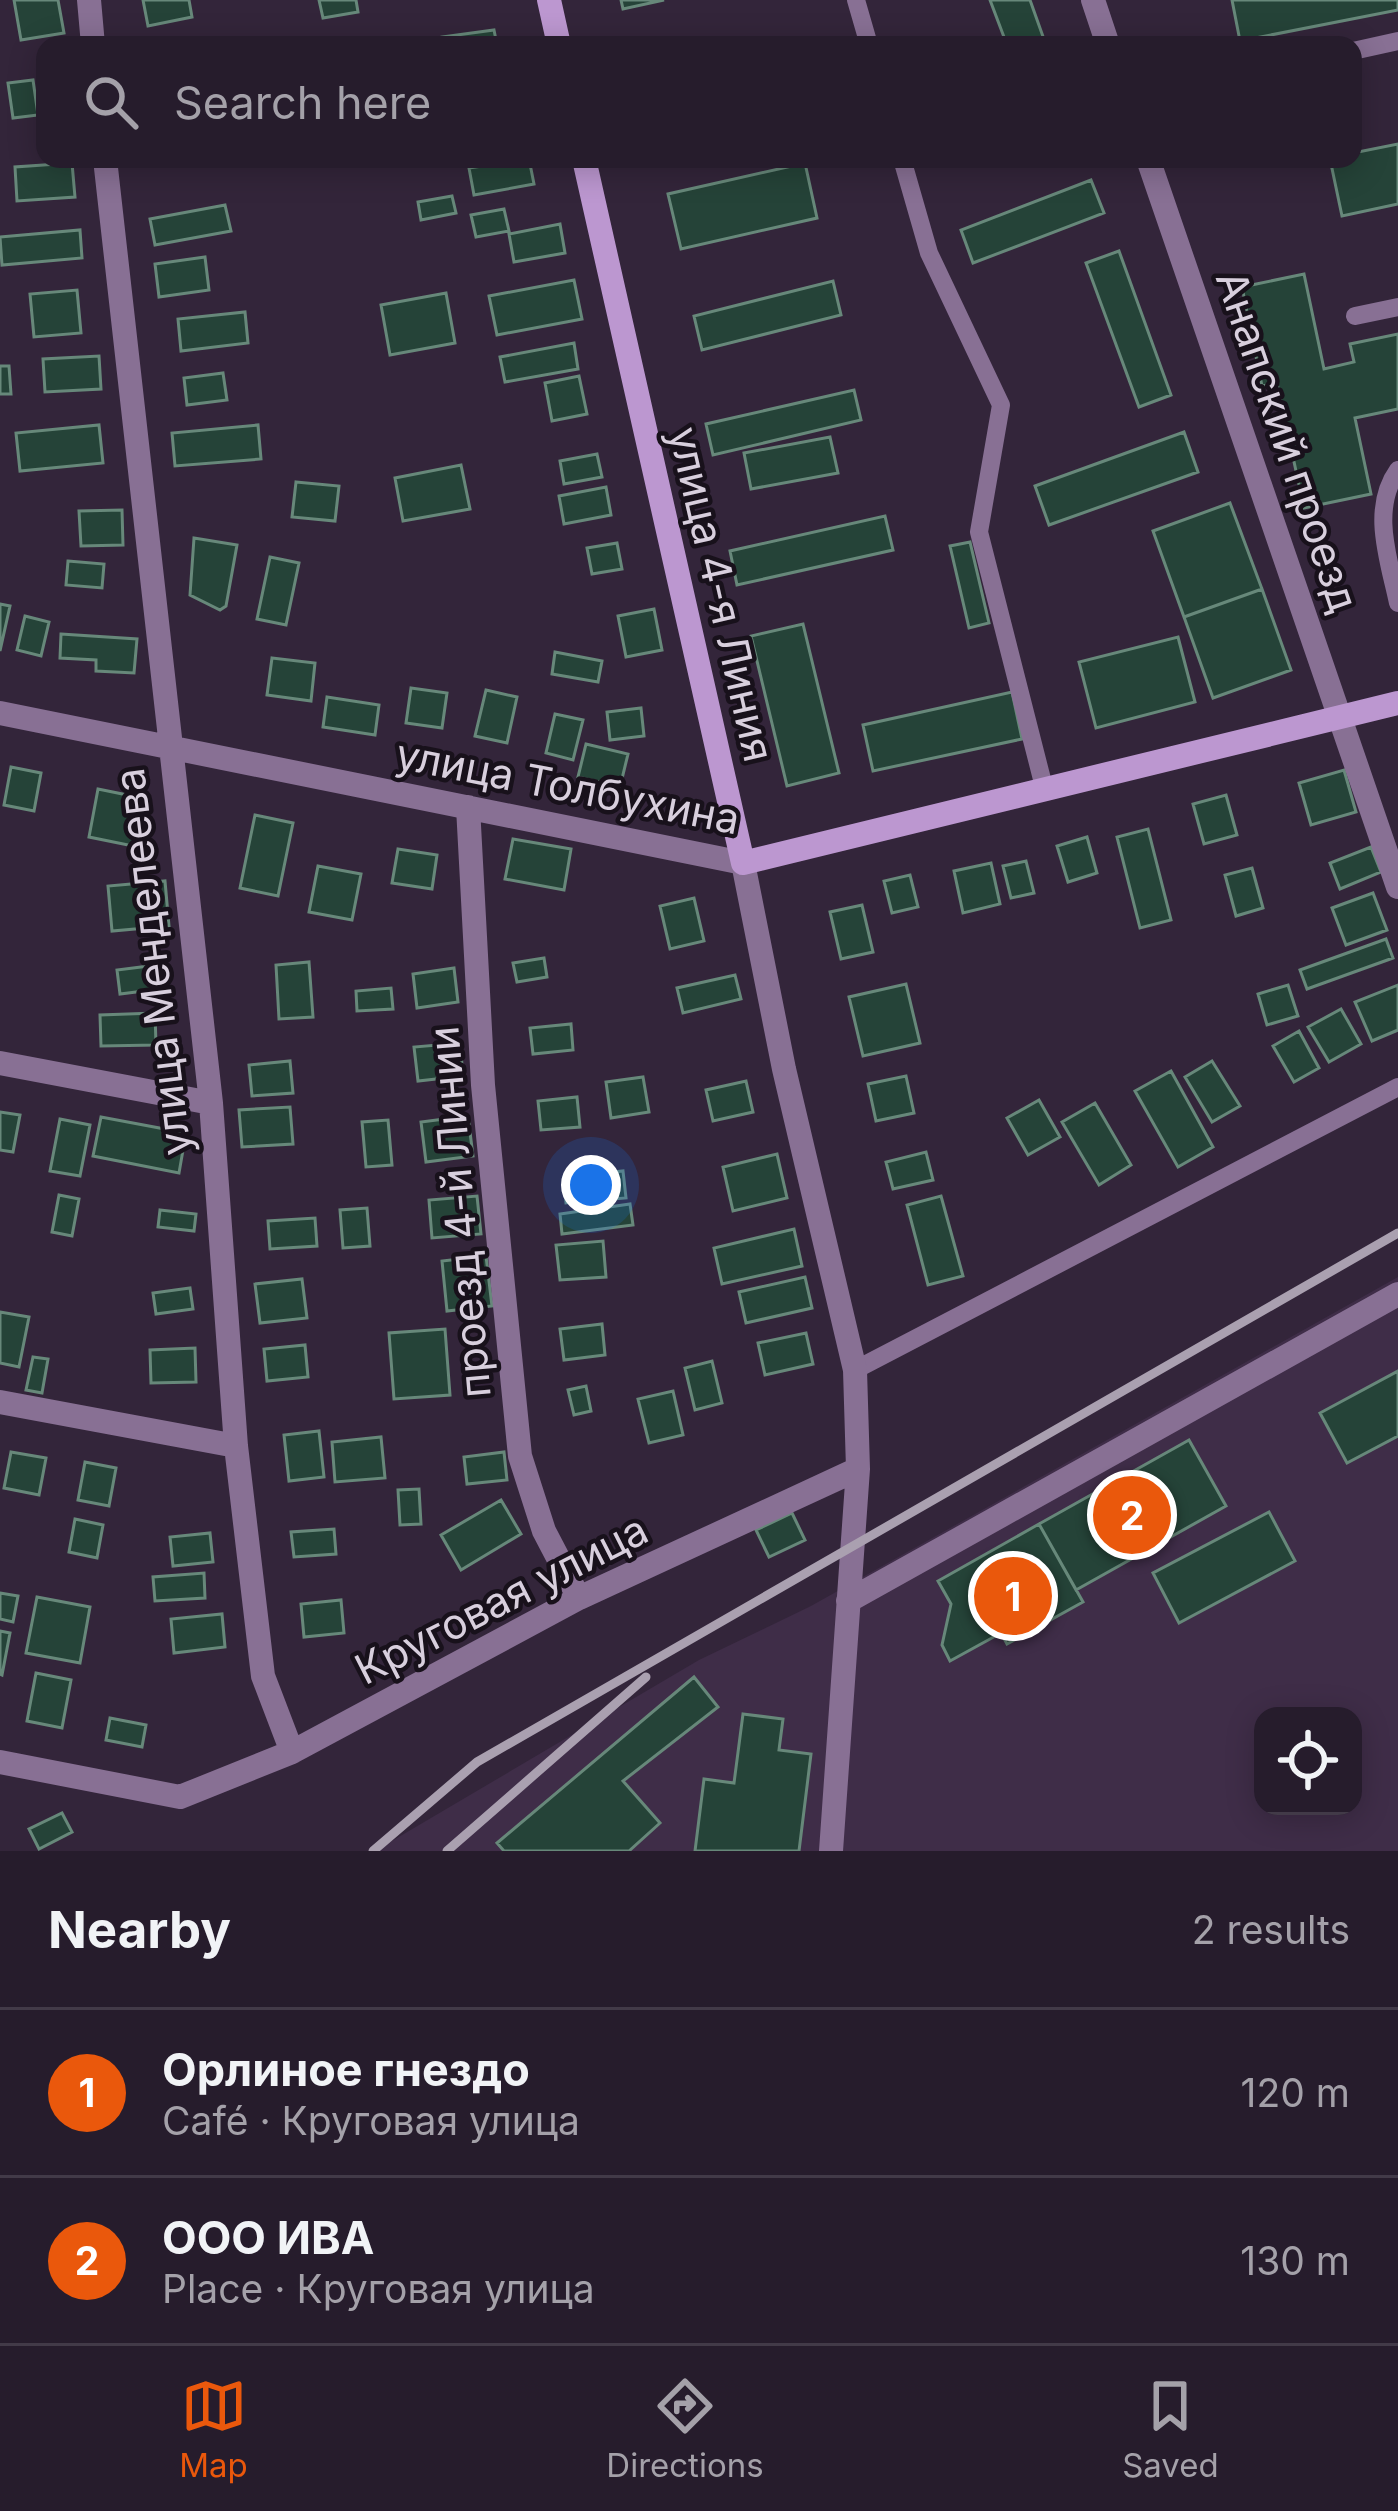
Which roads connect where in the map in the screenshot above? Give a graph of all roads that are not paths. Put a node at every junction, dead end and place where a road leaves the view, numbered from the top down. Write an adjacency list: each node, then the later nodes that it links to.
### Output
1 (89, 0): 5 (street)
2 (549, 0): 6 (street)
3 (856, 0): 7 (lane)
4 (1093, 0): 8 (street)
5 (92, 36)
6 (557, 36)
7 (866, 36)
8 (1105, 36)
9 (1398, 40): 10 (lane)
10 (1362, 49)
11 (106, 168): 22 (street, улица Менделеева)
12 (586, 168): 25 (street, улица 4-я Линия)
13 (905, 168): 23 (lane)
14 (1151, 168): 21 (street, Анапский проезд)
15 (1398, 307): 16 (lane)
16 (1355, 316)
17 (1398, 470): 18 (lane)
18 (1398, 603)
19 (1398, 703): 21 (street, улица Толбухина)
20 (0, 713): 22 (street, улица Толбухина)
21 (1343, 716): 23 (street, улица Толбухина); 26 (street, Анапский проезд)
22 (167, 747): 24 (street, улица Толбухина); 29 (street, улица Менделеева)
23 (1045, 791): 25 (street, улица Толбухина)
24 (468, 807): 25 (street, улица Толбухина); 35 (street, проезд 4-й Линии)
25 (743, 863): 31 (street, улица 4-я Линия)
26 (1398, 887)
27 (0, 1063): 29 (street)
28 (1398, 1087): 31 (lane)
29 (211, 1103): 33 (street, улица Менделеева)
30 (1398, 1294): 36 (street)
31 (855, 1370): 34 (street, улица 4-я Линия)
32 (0, 1402): 33 (street)
33 (236, 1446): 37 (street, улица Менделеева)
34 (858, 1469): 35 (street, Круговая улица); 36 (street, улица 4-я Линия)
35 (579, 1598): 37 (street, Круговая улица)
36 (848, 1601): 39 (street, улица 4-я Линия)
37 (292, 1753): 38 (street, Круговая улица)
38 (0, 1762)
39 (831, 1851)

